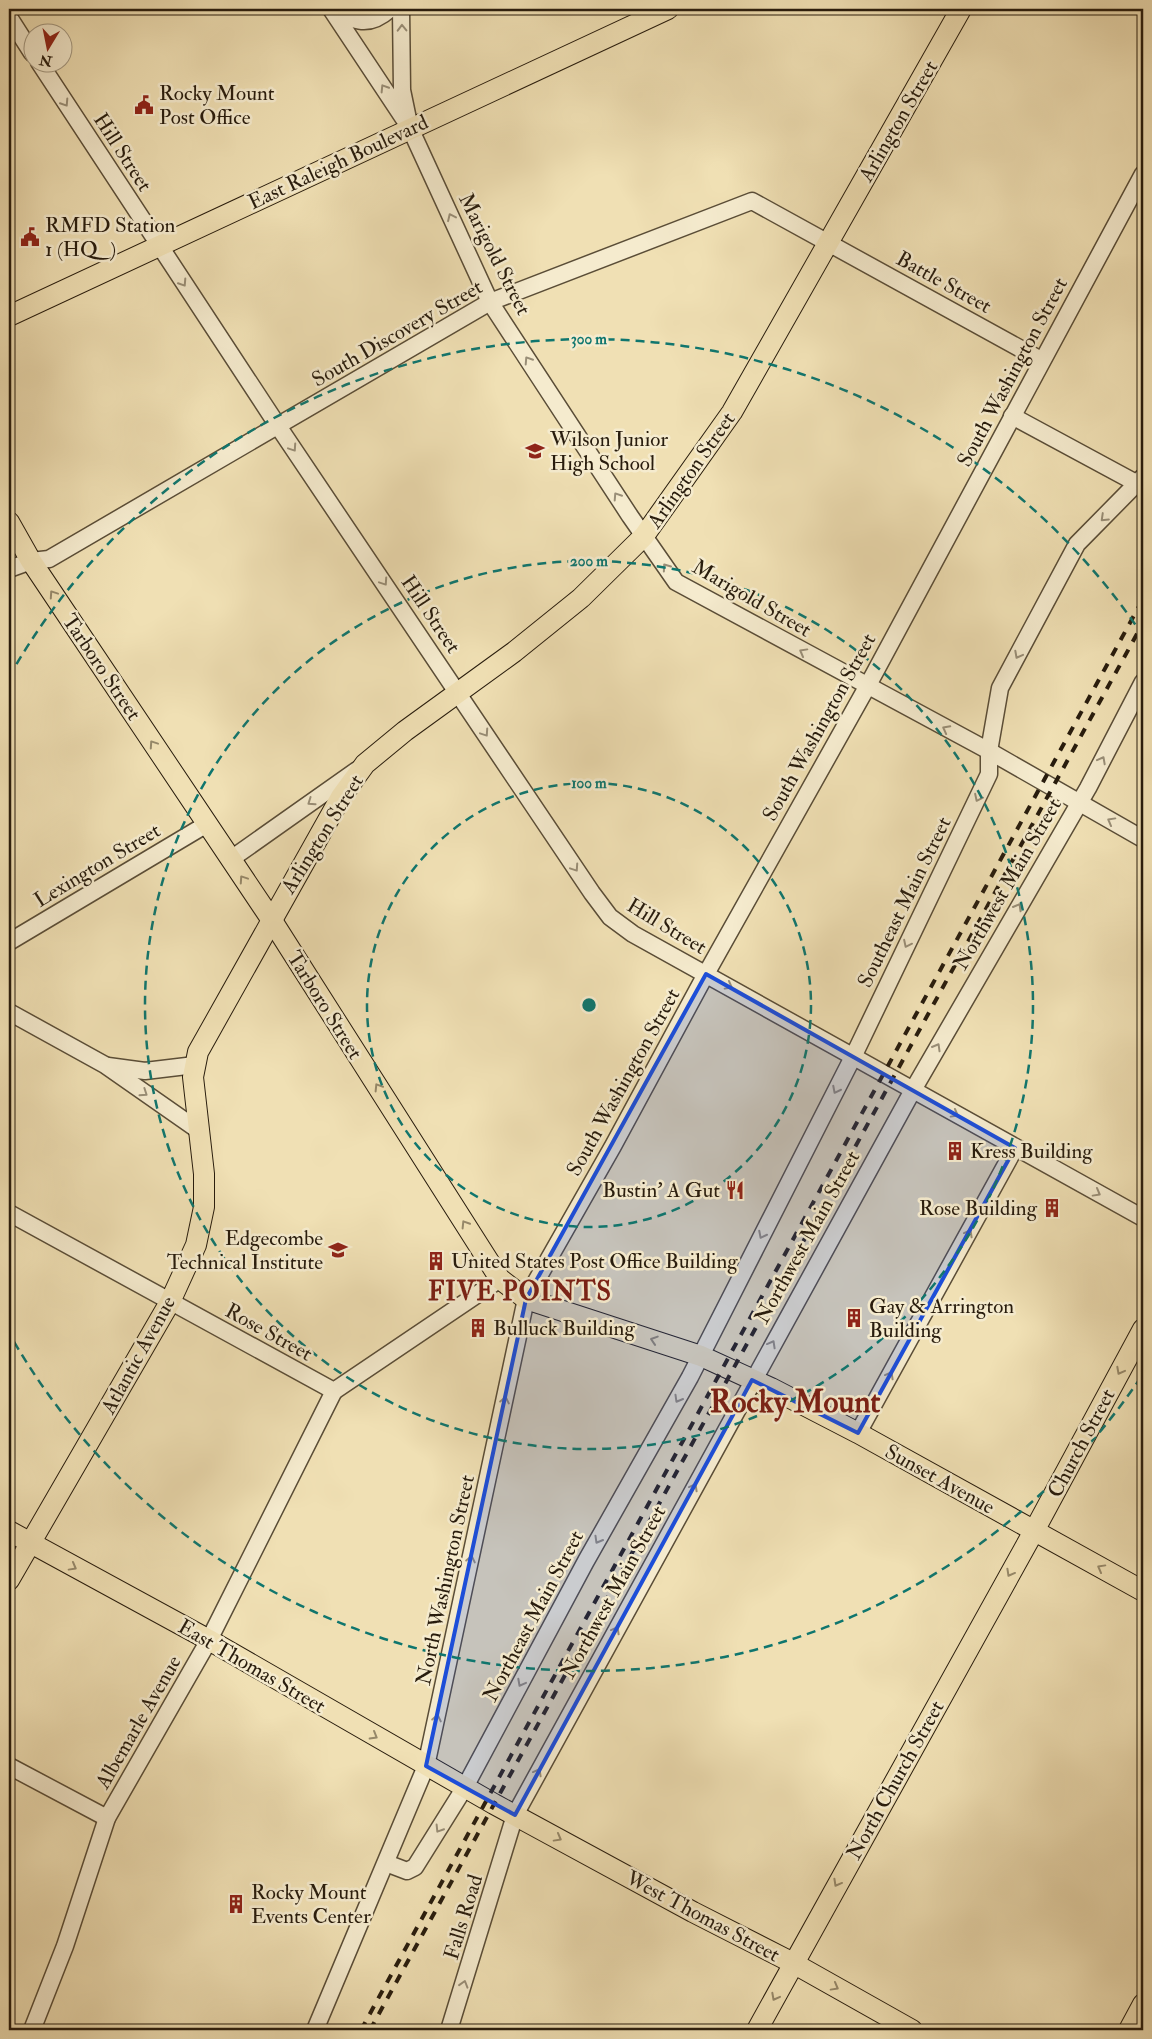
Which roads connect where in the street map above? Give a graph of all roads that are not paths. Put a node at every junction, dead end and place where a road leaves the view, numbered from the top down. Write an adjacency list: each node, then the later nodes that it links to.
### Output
1 (331, 9): 2 (street); 9 (street, Marigold Street, one-way to 1)
2 (390, 9)
3 (401, 9): 9 (street, one-way to 3)
4 (668, 9): 9 (main road, East Raleigh Boulevard)
5 (961, 9): 11 (main road, Arlington Street)
6 (9, 17): 7 (street)
7 (22, 37)
8 (46, 72): 12 (street, Hill Street, one-way to 12)
9 (410, 128): 12 (main road, East Raleigh Boulevard); 13 (street, Marigold Street, one-way to 9)
10 (1143, 174): 15 (street, South Washington Street)
11 (827, 242): 13 (street, South Discovery Street); 15 (street, Battle Street); 20 (main road, Arlington Street)
12 (159, 246): 14 (main road, East Raleigh Boulevard); 17 (street, Hill Street, one-way to 17)
13 (490, 302): 17 (street, South Discovery Street); 20 (street, Marigold Street, one-way to 13)
14 (9, 316)
15 (1041, 360): 16 (street, South Washington Street)
16 (1012, 416): 18 (street); 24 (street, South Washington Street)
17 (278, 426): 21 (street, South Discovery Street); 25 (street, Hill Street, one-way to 25)
18 (1141, 481): 26 (street, Southeast Main Street, one-way to 26)
19 (9, 522): 21 (main road, Tarboro Street)
20 (644, 536): 24 (street, Marigold Street, one-way to 20); 25 (main road, Arlington Street)
21 (32, 561): 22 (street, South Discovery Street); 29 (main road, Tarboro Street, one-way to 21)
22 (9, 569)
23 (1143, 682): 28 (street, Northwest Main Street, one-way to 23)
24 (867, 687): 26 (street, Marigold Street, one-way to 24); 34 (street, South Washington Street)
25 (459, 692): 27 (main road, Arlington Street); 34 (street, Hill Street, one-way to 34)
26 (989, 751): 28 (street, Marigold Street); 36 (street, Southeast Main Street, one-way to 36)
27 (365, 764): 31 (street, one-way to 31); 32 (main road, Arlington Street)
28 (1079, 803): 30 (street, Marigold Street, one-way to 28); 39 (street, Northwest Main Street, one-way to 28)
29 (207, 824): 31 (main road, Tarboro Street); 33 (street, Lexington Street)
30 (1143, 839)
31 (230, 859): 32 (main road, Tarboro Street, one-way to 31)
32 (270, 919): 38 (main road, Atlantic Avenue); 44 (main road, Tarboro Street, one-way to 32)
33 (9, 942)
34 (706, 974): 36 (street, Hill Street, one-way to 36); 45 (street, South Washington Street)
35 (9, 1012): 37 (street)
36 (854, 1055): 39 (street, Hill Street); 48 (street, Southeast Main Street, one-way to 48)
37 (105, 1065): 38 (street); 40 (street, one-way to 40)
38 (195, 1066): 40 (main road, Atlantic Avenue)
39 (912, 1090): 41 (street, Hill Street, one-way to 41); 50 (street, Northwest Main Street, one-way to 39)
40 (198, 1130): 46 (main road, Atlantic Avenue)
41 (1015, 1148): 43 (street, Hill Street, one-way to 43); 52 (street, one-way to 41)
42 (9, 1213): 46 (street, Rose Street)
43 (1143, 1218)
44 (500, 1279): 45 (main road, Tarboro Street); 51 (street)
45 (526, 1299): 48 (main road, Tarboro Street, one-way to 45); 60 (street, North Washington Street, one-way to 45)
46 (170, 1302): 51 (street, Rose Street); 55 (main road, Atlantic Avenue)
47 (1143, 1328): 54 (main road, Church Street, one-way to 54)
48 (700, 1356): 49 (main road, Tarboro Street); 61 (street, Northeast Main Street, one-way to 61)
49 (734, 1371): 50 (main road, Sunset Avenue)
50 (752, 1380): 52 (main road, Sunset Avenue); 63 (street, Northwest Main Street, one-way to 50)
51 (334, 1391): 58 (street, Albemarle Avenue)
52 (858, 1433): 54 (main road, Sunset Avenue)
53 (9, 1531): 55 (main road, East Thomas Street)
54 (1034, 1531): 57 (main road, Sunset Avenue, one-way to 54); 66 (main road, North Church Street, one-way to 66)
55 (31, 1543): 56 (main road, Atlantic Avenue); 58 (main road, East Thomas Street, one-way to 58)
56 (9, 1580)
57 (1143, 1591)
58 (209, 1640): 60 (main road, East Thomas Street, one-way to 60); 64 (street, Albemarle Avenue)
59 (9, 1766): 64 (street)
60 (426, 1766): 61 (main road, East Thomas Street); 65 (street, North Washington Street)
61 (465, 1788): 62 (main road, East Thomas Street); 65 (street, Northeast Main Street, one-way to 65)
62 (494, 1804): 63 (main road, West Thomas Street)
63 (515, 1815): 66 (main road, West Thomas Street, one-way to 66); 70 (street, Falls Road, one-way to 63)
64 (107, 1818): 68 (street, Albemarle Avenue)
65 (386, 1864): 69 (street, North Washington Street)
66 (792, 1963): 71 (main road, North Church Street, one-way to 71); 72 (main road, West Thomas Street, one-way to 72)
67 (1143, 2004): 73 (main road)
68 (32, 2030)
69 (315, 2030)
70 (450, 2030)
71 (757, 2030)
72 (912, 2030)
73 (1129, 2030)

